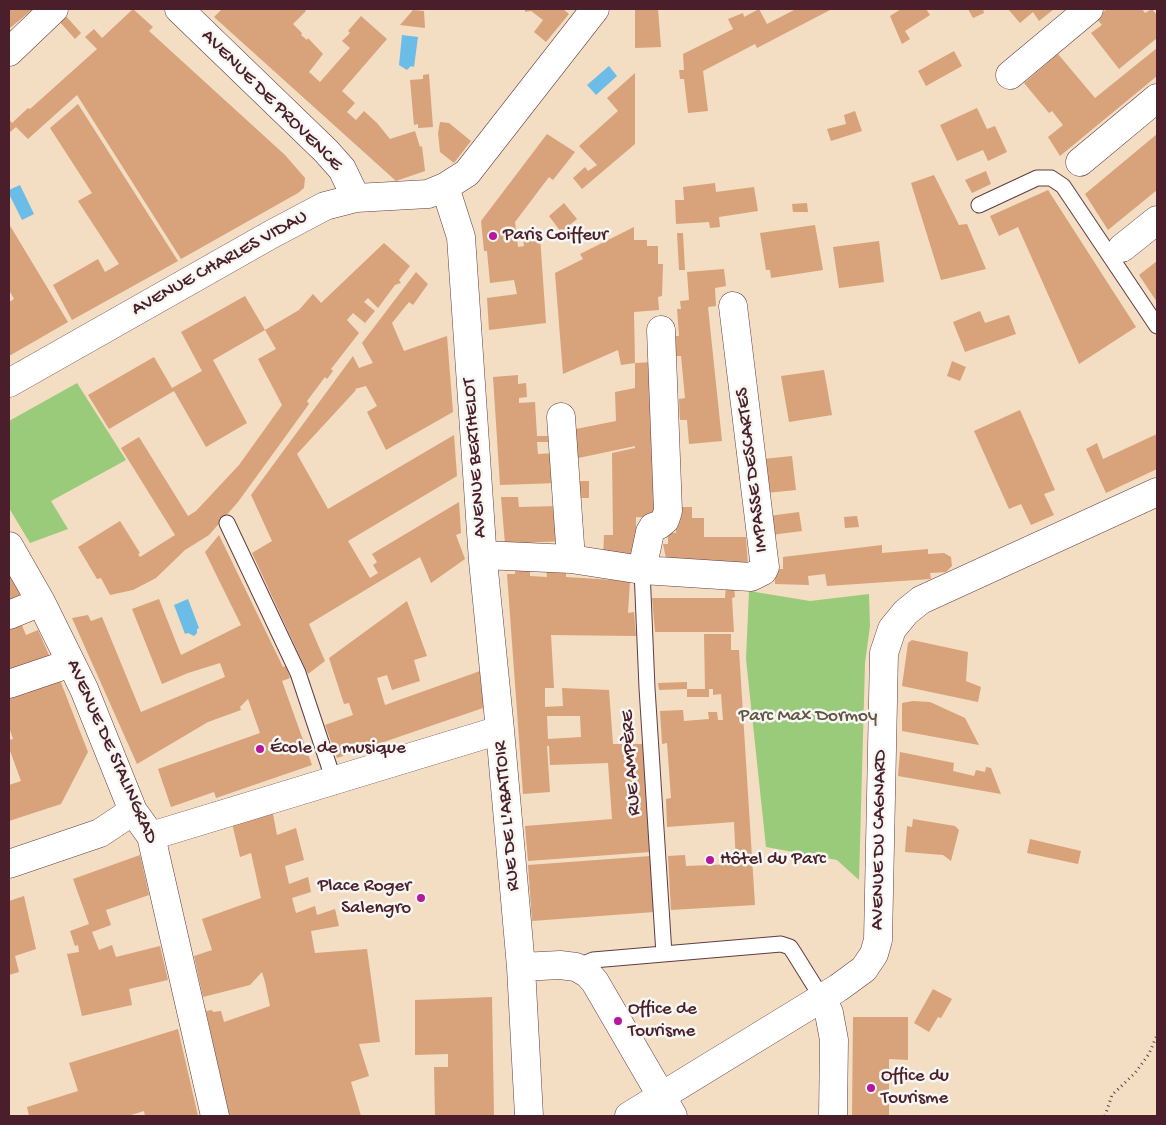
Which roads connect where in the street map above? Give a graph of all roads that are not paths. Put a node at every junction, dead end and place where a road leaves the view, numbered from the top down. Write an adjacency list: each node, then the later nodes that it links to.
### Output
1 (54, 9): 5 (street)
2 (179, 9): 10 (street, AVENUE DE PROVENCE)
3 (595, 9): 9 (street, AVENUE CHARLES VIDAU)
4 (1089, 9): 6 (street)
5 (9, 52)
6 (1010, 76)
7 (1157, 98): 8 (street)
8 (1080, 162)
9 (445, 187): 10 (street, AVENUE CHARLES VIDAU); 22 (street, AVENUE BERTHELOT)
10 (356, 198): 17 (street, AVENUE CHARLES VIDAU)
11 (979, 205): 15 (lane)
12 (1157, 220): 13 (street)
13 (1122, 248)
14 (733, 306): 24 (street, IMPASSE DESCARTES)
15 (1157, 326)
16 (661, 330): 24 (street)
17 (9, 382)
18 (561, 417): 23 (street)
19 (1157, 492): 37 (street, AVENUE DU CAGNARD)
20 (227, 523): 30 (lane)
21 (9, 546): 25 (street, AVENUE DE STALINGRAD)
22 (483, 555): 23 (street); 29 (street, AVENUE BERTHELOT)
23 (571, 559): 24 (street)
24 (642, 570): 34 (lane, RUE AMPÈRE)
25 (40, 602): 26 (street); 27 (street, AVENUE DE STALINGRAD)
26 (9, 615)
27 (71, 663): 28 (street); 31 (street, AVENUE DE STALINGRAD)
28 (9, 684)
29 (500, 730): 30 (street, RUE DE L'ABATTOIR); 35 (street, RUE DE L'ABATTOIR)
30 (334, 781): 32 (street, RUE DE L'ABATTOIR)
31 (133, 811): 32 (street, AVENUE DE STALINGRAD); 33 (street)
32 (151, 836): 39 (street, AVENUE DE STALINGRAD)
33 (9, 864)
34 (664, 954): 36 (lane); 37 (lane)
35 (521, 967): 36 (street); 40 (street, RUE DE L'ABATTOIR)
36 (576, 967): 38 (street)
37 (822, 998): 38 (street, AVENUE DU CAGNARD); 42 (street)
38 (667, 1106): 41 (street, AVENUE DU CAGNARD)
39 (215, 1116)
40 (529, 1116)
41 (628, 1116)
42 (833, 1116)

